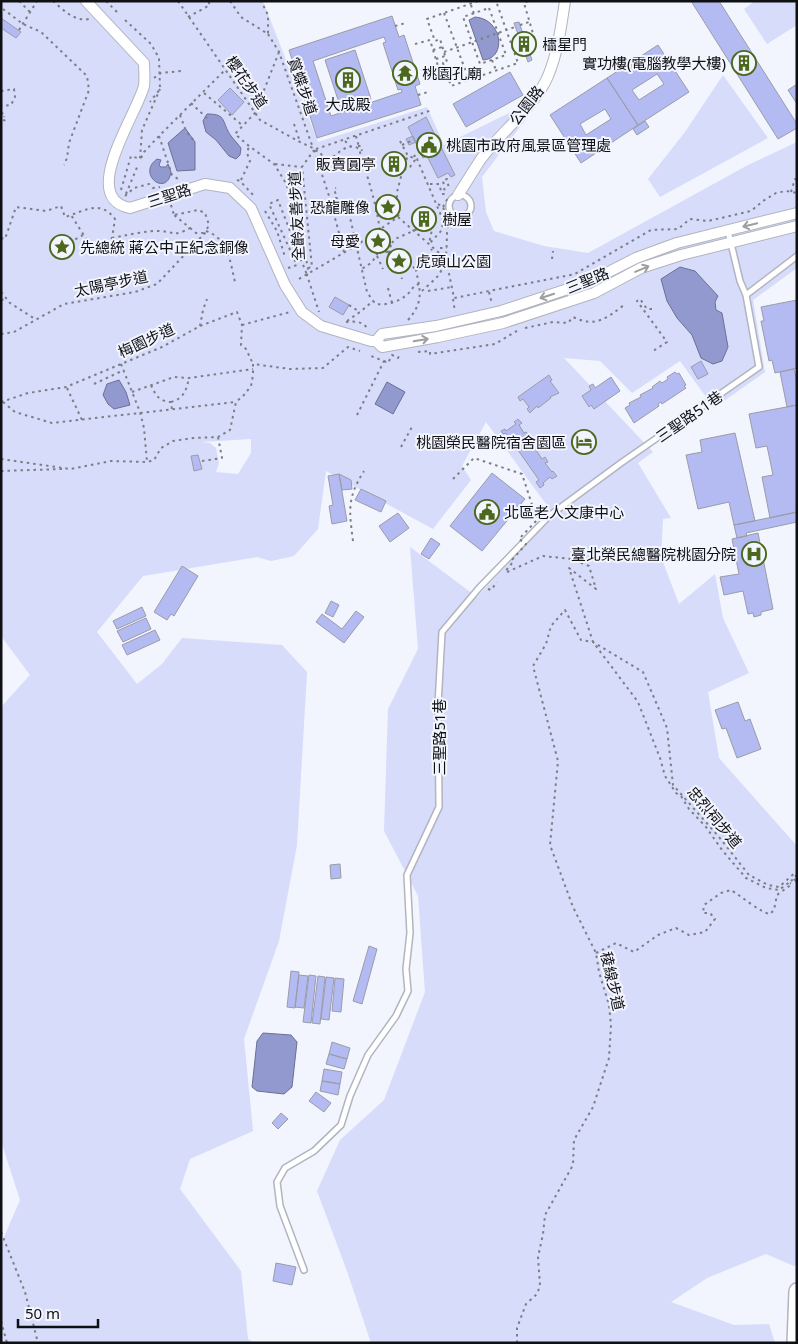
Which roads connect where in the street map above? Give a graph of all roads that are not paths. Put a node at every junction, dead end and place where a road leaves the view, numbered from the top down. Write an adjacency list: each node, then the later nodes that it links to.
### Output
1 (86, 1): 10 (street, 三聖路)
2 (565, 1): 3 (street, 公園路)
3 (454, 194): 3 (lane, 公園路)
4 (797, 213): 6 (street, 三聖路, one-way to 6)
5 (797, 226): 7 (street, 三聖路)
6 (728, 231): 7 (lane, 三聖路51巷); 10 (street, 三聖路, one-way to 10)
7 (730, 241): 9 (lane, 三聖路51巷); 10 (street, 三聖路, one-way to 7)
8 (797, 256): 9 (lane)
9 (746, 295): 11 (lane, 三聖路51巷)
10 (376, 341)
11 (304, 1270)
12 (797, 1291): 13 (street)
13 (795, 1343)

